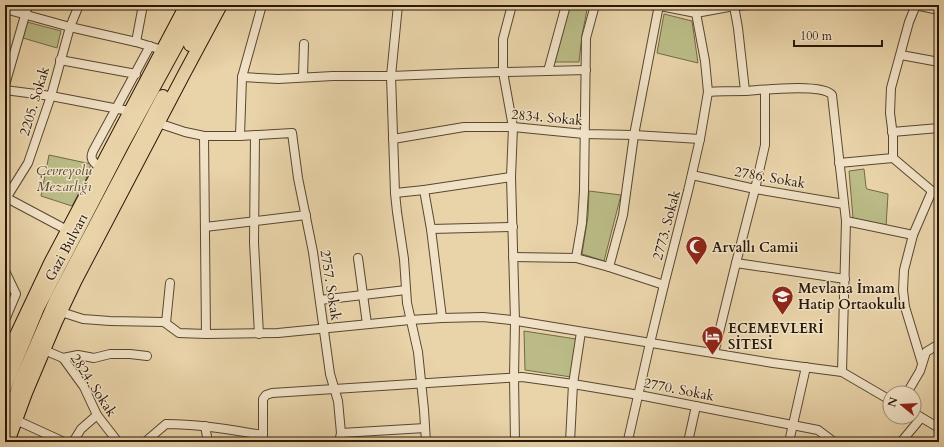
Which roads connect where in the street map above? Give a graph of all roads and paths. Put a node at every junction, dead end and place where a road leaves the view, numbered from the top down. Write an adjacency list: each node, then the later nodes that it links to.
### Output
1 (28, 5): 20 (street)
2 (79, 5): 21 (street, 2205. Sokak)
3 (143, 5): 22 (street)
4 (186, 5): 25 (highway)
5 (198, 5): 111 (highway, Gazi Bulvarı)
6 (211, 5): 118 (highway, Gazi Bulvarı)
7 (221, 5): 44 (highway)
8 (262, 5): 34 (street)
9 (398, 5): 33 (street)
10 (512, 5): 31 (street)
11 (566, 5): 30 (street)
12 (595, 5): 29 (street)
13 (657, 5): 19 (street); 50 (street)
14 (747, 5): 16 (street)
15 (916, 5): 18 (street); 26 (street)
16 (734, 6): 19 (street); 39 (street)
17 (5, 9): 20 (street)
18 (939, 10)
19 (696, 13): 40 (street, 2773. Sokak)
20 (26, 14): 21 (street); 36 (street)
21 (70, 27): 22 (street); 27 (street, 2205. Sokak)
22 (136, 42): 24 (street)
23 (304, 44): 35 (street)
24 (150, 46): 25 (street); 32 (street)
25 (162, 50): 43 (highway)
26 (901, 55): 28 (street); 47 (street)
27 (60, 60): 32 (street); 41 (street, 2205. Sokak)
28 (939, 62)
29 (586, 70): 30 (street); 48 (street)
30 (548, 71): 31 (street)
31 (503, 72): 33 (street); 45 (street)
32 (136, 74): 42 (street)
33 (391, 76): 35 (street); 54 (street)
34 (242, 77): 35 (street); 52 (street)
35 (303, 77)
36 (5, 85)
37 (5, 90): 41 (street)
38 (765, 90): 39 (street); 56 (street); 60 (street)
39 (745, 91): 40 (street)
40 (708, 92): 53 (street, 2773. Sokak)
41 (51, 96): 42 (street); 64 (street, 2205. Sokak)
42 (115, 109): 43 (street); 57 (street)
43 (129, 111): 57 (highway)
44 (158, 123): 51 (street); 86 (highway)
45 (513, 127): 48 (street, 2834. Sokak); 54 (street, 2834. Sokak); 59 (street)
46 (939, 128): 47 (street)
47 (892, 132): 55 (street)
48 (584, 134): 50 (street, 2834. Sokak); 76 (street)
49 (255, 135): 52 (street); 66 (street, 2757. Sokak); 67 (street)
50 (634, 135): 53 (street, 2834. Sokak); 78 (street)
51 (204, 136): 52 (street); 69 (street)
52 (240, 136)
53 (700, 138): 58 (street, 2773. Sokak)
54 (393, 139): 62 (street)
55 (893, 158): 56 (street); 63 (street)
56 (840, 163): 65 (street)
57 (100, 168): 72 (highway)
58 (692, 175): 60 (street, 2786. Sokak); 82 (street, 2773. Sokak)
59 (511, 177): 61 (street); 70 (street)
60 (755, 189): 65 (street, 2786. Sokak); 77 (street)
61 (424, 190): 62 (street); 71 (street)
62 (395, 193): 83 (street)
63 (935, 193): 73 (street)
64 (5, 198): 72 (street)
65 (844, 204): 68 (street)
66 (306, 215): 67 (street); 85 (street, 2757. Sokak)
67 (254, 221): 69 (street); 96 (street)
68 (846, 221): 73 (street); 80 (street)
69 (205, 227): 95 (street)
70 (513, 227): 71 (street); 74 (street)
71 (431, 229): 87 (street)
72 (67, 230): 104 (highway)
73 (913, 235): 103 (street)
74 (513, 257): 76 (street); 90 (street)
75 (358, 258): 84 (street)
76 (576, 258): 78 (street)
77 (736, 263): 80 (street); 100 (street)
78 (609, 266): 82 (street)
79 (5, 271): 88 (street)
80 (845, 279): 106 (street)
81 (170, 283): 91 (street)
82 (664, 285): 97 (street, 2773. Sokak)
83 (406, 290): 84 (street); 89 (street)
84 (363, 295): 85 (street); 92 (street)
85 (320, 300): 93 (street, 2757. Sokak)
86 (61, 312): 91 (street); 99 (highway)
87 (442, 318): 89 (street); 90 (street)
88 (5, 320)
89 (410, 320): 92 (street); 108 (street)
90 (515, 321): 94 (street); 107 (street)
91 (166, 323): 95 (street)
92 (367, 324): 93 (street)
93 (324, 328): 96 (street); 112 (street, 2757. Sokak)
94 (581, 332): 97 (street); 109 (street)
95 (206, 334): 96 (street)
96 (259, 334)
97 (650, 343): 100 (street); 113 (street, 2773. Sokak)
98 (939, 344): 103 (street)
99 (44, 350): 102 (street, 2824. Sokak); 118 (highway)
100 (714, 353): 105 (street)
101 (147, 356): 102 (street)
102 (63, 358): 116 (street, 2824. Sokak)
103 (922, 362): 110 (street)
104 (5, 363)
105 (806, 367): 106 (street); 119 (street)
106 (842, 372): 114 (street)
107 (514, 377): 108 (street, 2770. Sokak); 109 (street, 2770. Sokak); 134 (street)
108 (421, 384): 112 (street, 2770. Sokak); 122 (street)
109 (572, 384): 113 (street, 2770. Sokak); 135 (street)
110 (912, 385)
111 (5, 388)
112 (334, 388): 124 (street, 2757. Sokak); 125 (street, 2770. Sokak)
113 (639, 395): 115 (street, 2770. Sokak); 136 (street, 2773. Sokak)
114 (882, 395)
115 (696, 406): 119 (street, 2770. Sokak); 137 (street)
116 (97, 415): 128 (street); 129 (street, 2824. Sokak)
117 (922, 418): 123 (street)
118 (10, 422): 126 (highway); 127 (street)
119 (792, 425): 138 (street); 139 (street, 2770. Sokak)
120 (912, 425): 140 (street)
121 (205, 426): 125 (street); 130 (street); 131 (street)
122 (425, 428): 124 (street); 133 (street)
123 (939, 428)
124 (341, 433): 132 (street, 2757. Sokak)
125 (263, 439)
126 (8, 442)
127 (64, 442)
128 (73, 442)
129 (118, 442)
130 (145, 442)
131 (208, 442)
132 (339, 442)
133 (426, 442)
134 (515, 442)
135 (570, 442)
136 (629, 442)
137 (688, 442)
138 (789, 442)
139 (834, 442)
140 (901, 442)

